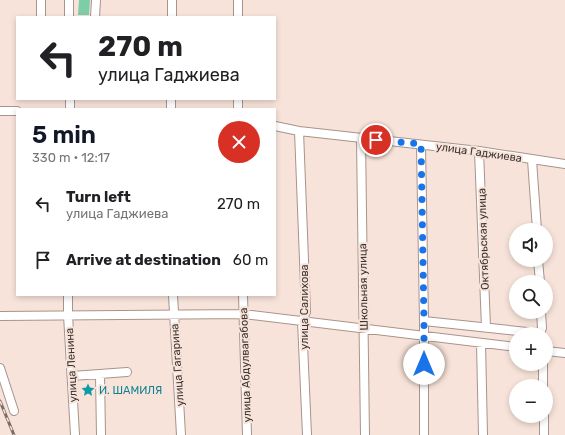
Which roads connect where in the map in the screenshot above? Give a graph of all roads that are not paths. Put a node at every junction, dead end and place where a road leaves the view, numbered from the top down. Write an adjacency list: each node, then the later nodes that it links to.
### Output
1 (41, 0): 6 (street)
2 (69, 0): 7 (street)
3 (96, 0): 8 (street)
4 (172, 0): 9 (street)
5 (238, 0): 10 (street)
6 (41, 16)
7 (69, 16)
8 (95, 16)
9 (172, 16)
10 (238, 16)
11 (0, 111): 12 (street)
12 (16, 111)
13 (276, 126): 14 (street, улица Гаджиева)
14 (300, 131): 15 (street, улица Гаджиева); 29 (street, улица Салихова)
15 (361, 138): 16 (street, улица Гаджиева); 32 (street, Школьная улица)
16 (421, 144): 17 (street, улица Гаджиева); 30 (street)
17 (479, 151): 18 (street, улица Гаджиева); 31 (street, Октябрьская улица)
18 (532, 160): 19 (street, улица Гаджиева); 20 (street)
19 (565, 164)
20 (536, 223)
21 (68, 296): 25 (street, улица Ленина)
22 (173, 296): 26 (street, улица Гагарина)
23 (243, 296): 24 (street, улица Абдулвагабова)
24 (243, 314): 26 (street); 29 (street); 47 (street, улица Абдулвагабова)
25 (68, 315): 26 (street); 27 (street); 41 (street, улица Ленина)
26 (173, 315): 46 (street, улица Гагарина)
27 (0, 316)
28 (542, 319): 31 (street)
29 (302, 321): 32 (street); 48 (street, улица Салихова)
30 (424, 321): 31 (street); 33 (street)
31 (486, 327)
32 (363, 328): 33 (street); 49 (street, Школьная улица)
33 (423, 336): 34 (street); 50 (street)
34 (481, 343): 35 (street); 51 (street)
35 (509, 346)
36 (553, 352): 37 (street)
37 (565, 353)
38 (0, 368): 42 (street)
39 (127, 372): 40 (street)
40 (100, 375): 41 (street); 45 (street)
41 (72, 376): 44 (street, улица Ленина)
42 (14, 411)
43 (544, 423): 52 (street)
44 (75, 435)
45 (101, 435)
46 (181, 435)
47 (248, 435)
48 (307, 435)
49 (365, 435)
50 (424, 435)
51 (483, 435)
52 (544, 435)

